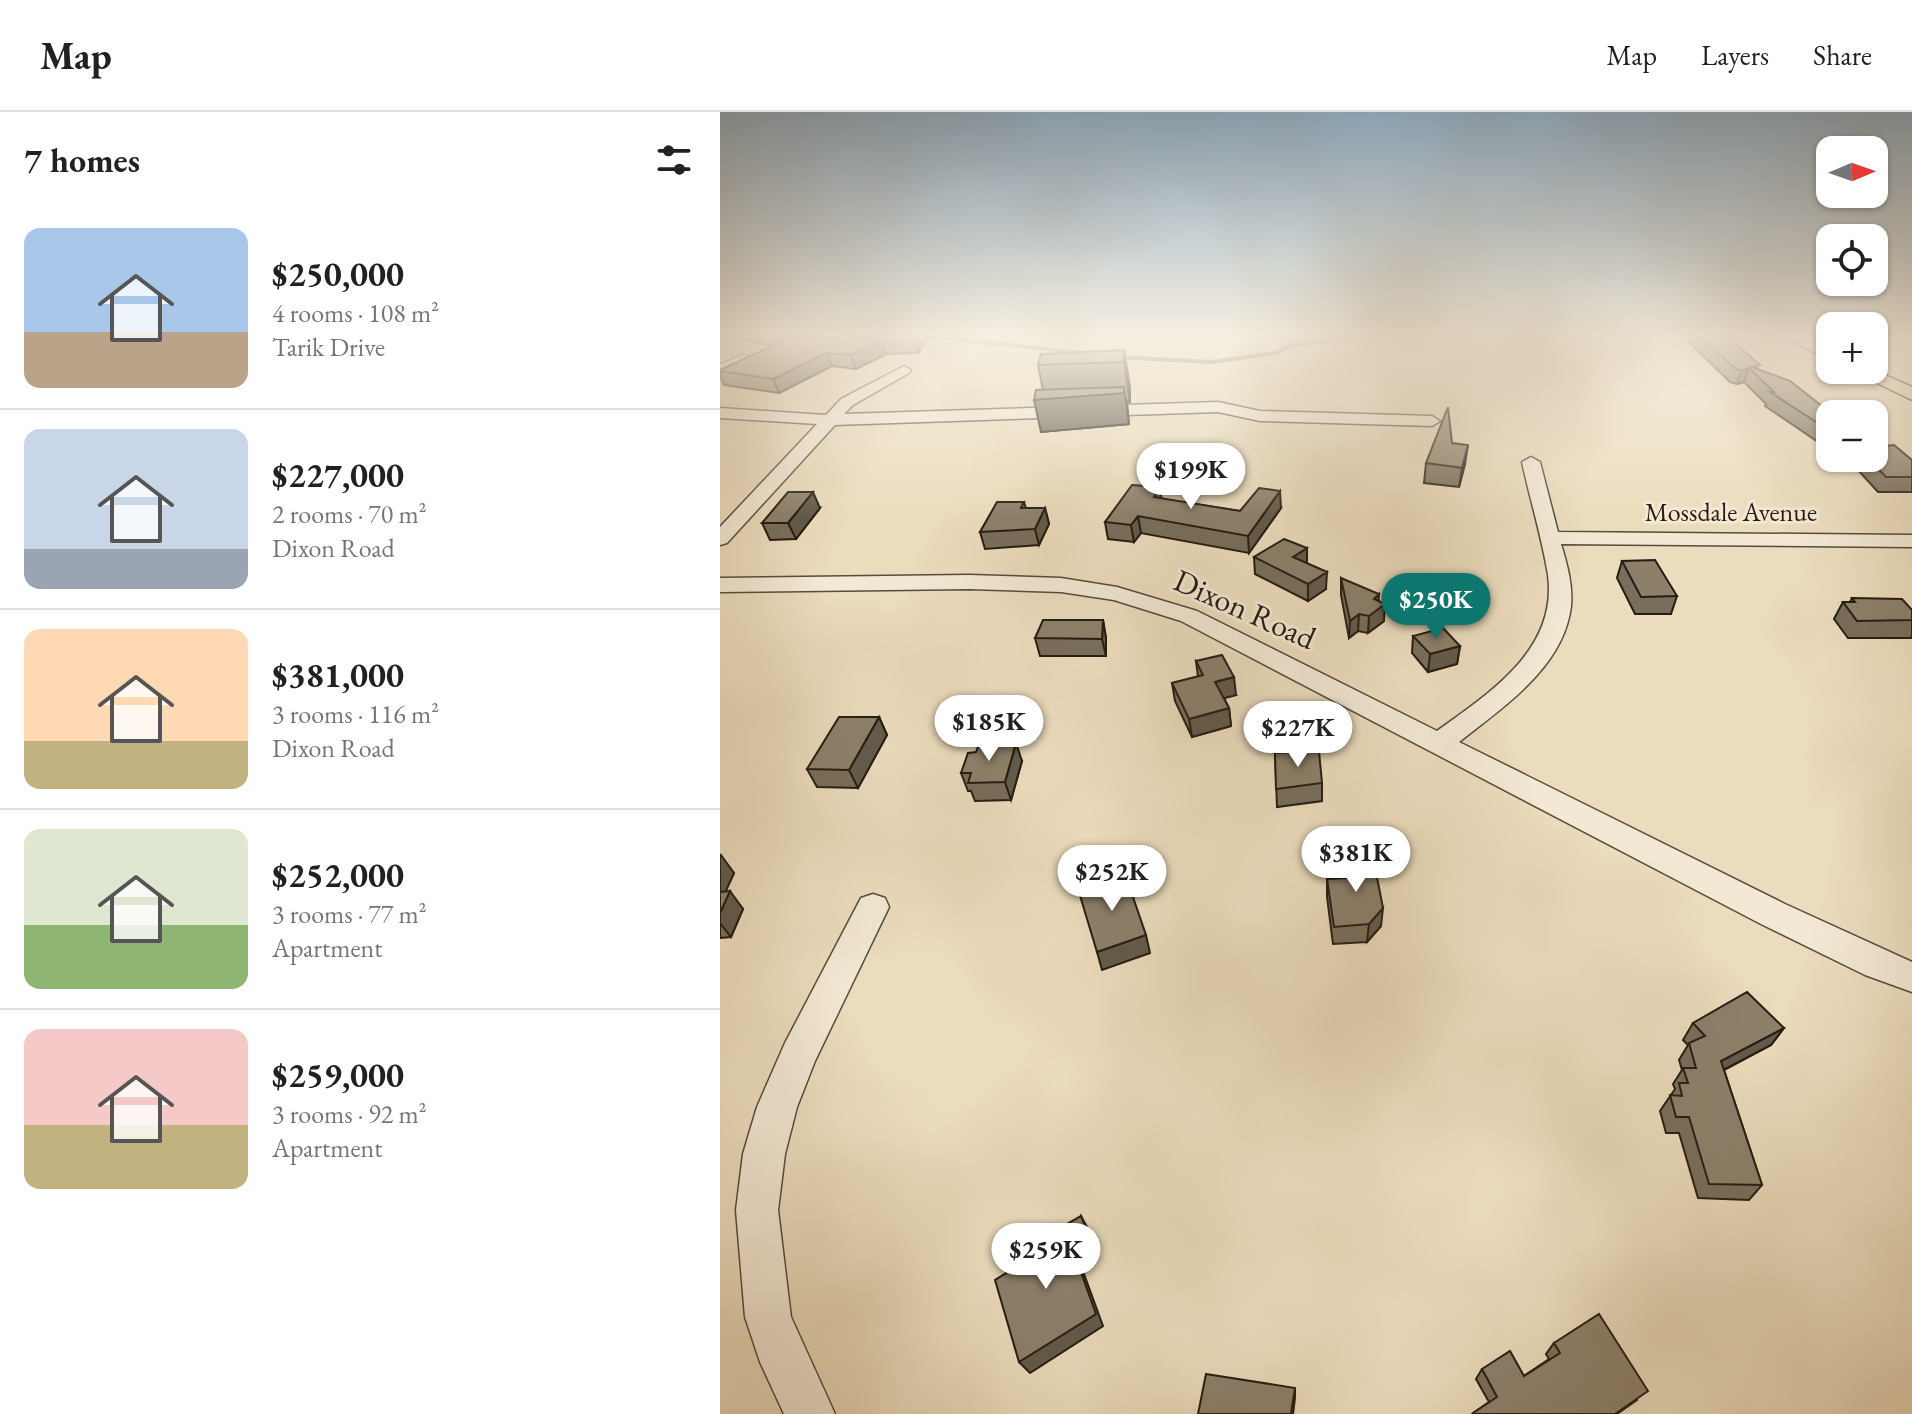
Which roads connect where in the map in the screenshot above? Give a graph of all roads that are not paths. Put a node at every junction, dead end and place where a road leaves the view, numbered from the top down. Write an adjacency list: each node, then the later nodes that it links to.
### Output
1 (858, 396): 3 (street)
2 (720, 413): 3 (street)
3 (827, 420): 4 (street); 7 (street)
4 (1432, 421)
5 (1531, 462): 6 (street)
6 (1550, 538): 8 (street, Mossdale Avenue); 10 (street)
7 (720, 539)
8 (1912, 541)
9 (720, 585): 10 (street, Dixon Road)
10 (1440, 743): 12 (street, Dixon Road)
11 (873, 907): 13 (street)
12 (1912, 977)
13 (810, 1414)

